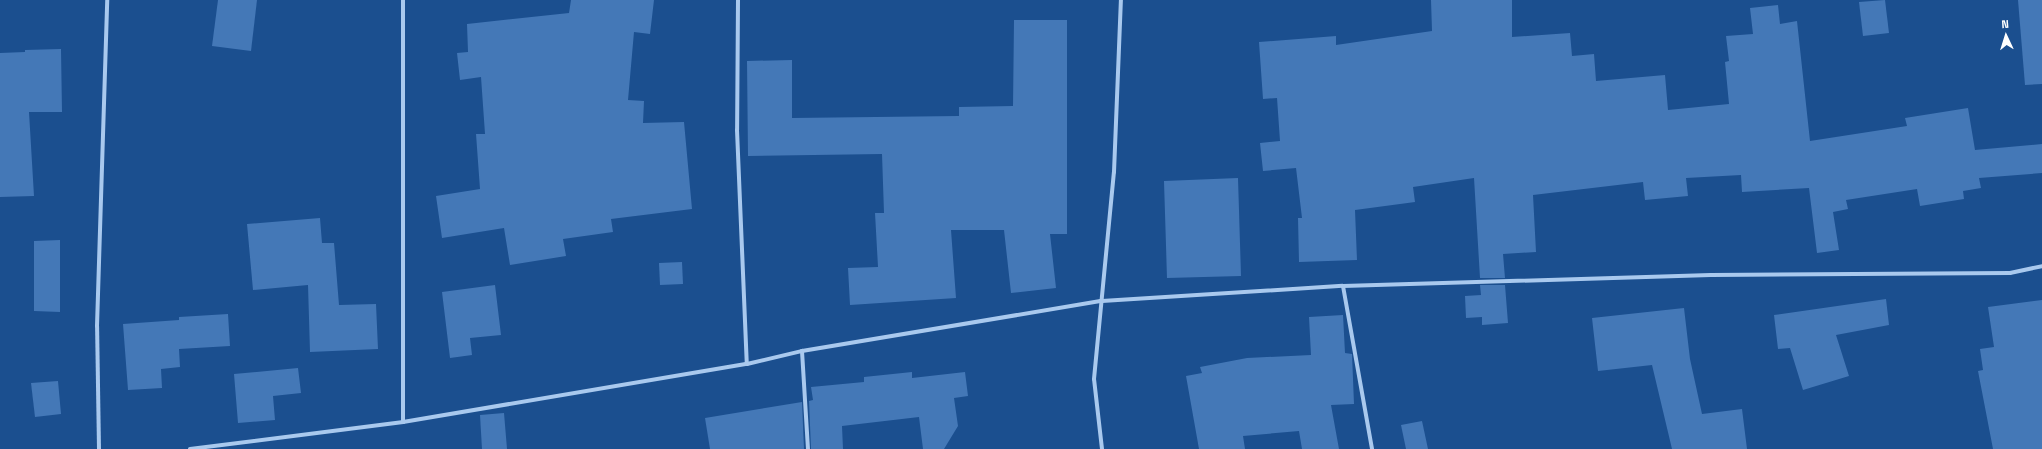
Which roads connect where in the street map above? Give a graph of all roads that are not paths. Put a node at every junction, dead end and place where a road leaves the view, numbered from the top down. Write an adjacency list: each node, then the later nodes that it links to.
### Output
1 (107, 0): 11 (street)
2 (403, 0): 10 (street)
3 (738, 0): 9 (street)
4 (1121, 0): 7 (street)
5 (2042, 266): 6 (street)
6 (1342, 286): 7 (street); 15 (street)
7 (1102, 301): 8 (street); 14 (street)
8 (802, 351): 9 (street); 13 (street)
9 (747, 364): 10 (street)
10 (403, 422): 12 (street)
11 (99, 449)
12 (190, 449)
13 (808, 449)
14 (1102, 449)
15 (1372, 449)

